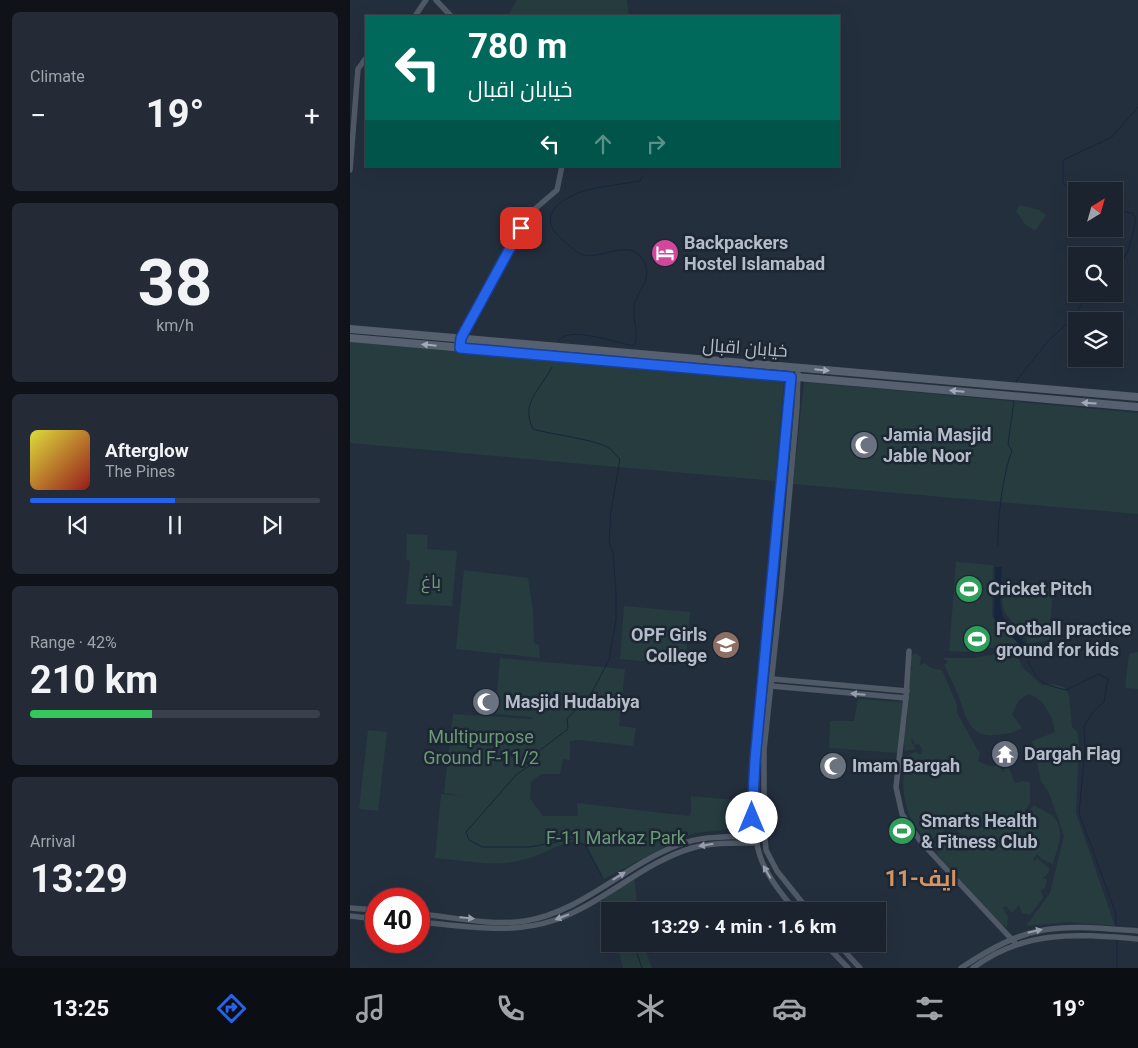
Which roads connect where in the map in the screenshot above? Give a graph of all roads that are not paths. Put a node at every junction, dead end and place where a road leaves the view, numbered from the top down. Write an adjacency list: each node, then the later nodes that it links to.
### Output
1 (426, 0): 4 (street)
2 (431, 0): 5 (street)
3 (436, 0): 6 (street)
4 (416, 15)
5 (445, 15)
6 (450, 15)
7 (365, 59): 9 (street)
8 (562, 167): 12 (street)
9 (350, 170)
10 (350, 329): 12 (main road, خیابان اقبال)
11 (350, 338): 13 (main road, خیابان اقبال, one-way to 11)
12 (461, 338): 13 (street); 14 (main road, خیابان اقبال)
13 (460, 348): 16 (main road, خیابان اقبال)
14 (633, 354): 15 (main road, خیابان اقبال); 16 (main road)
15 (705, 360): 17 (main road, خیابان اقبال); 18 (main road)
16 (632, 363): 18 (main road, خیابان اقبال)
17 (795, 367): 19 (main road, خیابان اقبال, one-way to 19); 20 (street)
18 (705, 369): 20 (main road, خیابان اقبال)
19 (843, 372): 21 (main road); 22 (main road, خیابان اقبال)
20 (795, 377): 21 (main road, خیابان اقبال); 27 (street); 32 (street)
21 (842, 381): 23 (main road, خیابان اقبال, one-way to 21)
22 (981, 384): 23 (main road); 24 (main road, خیابان اقبال)
23 (981, 394): 25 (main road, خیابان اقبال, one-way to 23)
24 (1138, 397)
25 (1138, 407)
26 (909, 651): 29 (street)
27 (772, 678): 28 (street); 29 (street)
28 (771, 686): 30 (street, one-way to 28); 31 (street)
29 (907, 691): 30 (street)
30 (906, 698): 45 (street)
31 (764, 835): 32 (street); 34 (street)
32 (754, 836): 33 (street); 39 (street, one-way to 32)
33 (755, 843): 34 (street); 35 (street, one-way to 33); 42 (street, one-way to 42)
34 (764, 843): 36 (street)
35 (788, 902)
36 (802, 902)
37 (350, 908): 38 (street)
38 (365, 909)
39 (430, 915)
40 (350, 916): 41 (street)
41 (365, 918)
42 (430, 923)
43 (1097, 931): 44 (street); 45 (street, one-way to 43); 46 (street); 47 (street)
44 (1136, 931)
45 (1012, 938): 47 (street); 52 (street)
46 (1136, 939)
47 (1016, 944): 53 (street)
48 (833, 952): 50 (street)
49 (845, 952): 51 (street)
50 (848, 968)
51 (860, 968)
52 (961, 968)
53 (974, 968)

